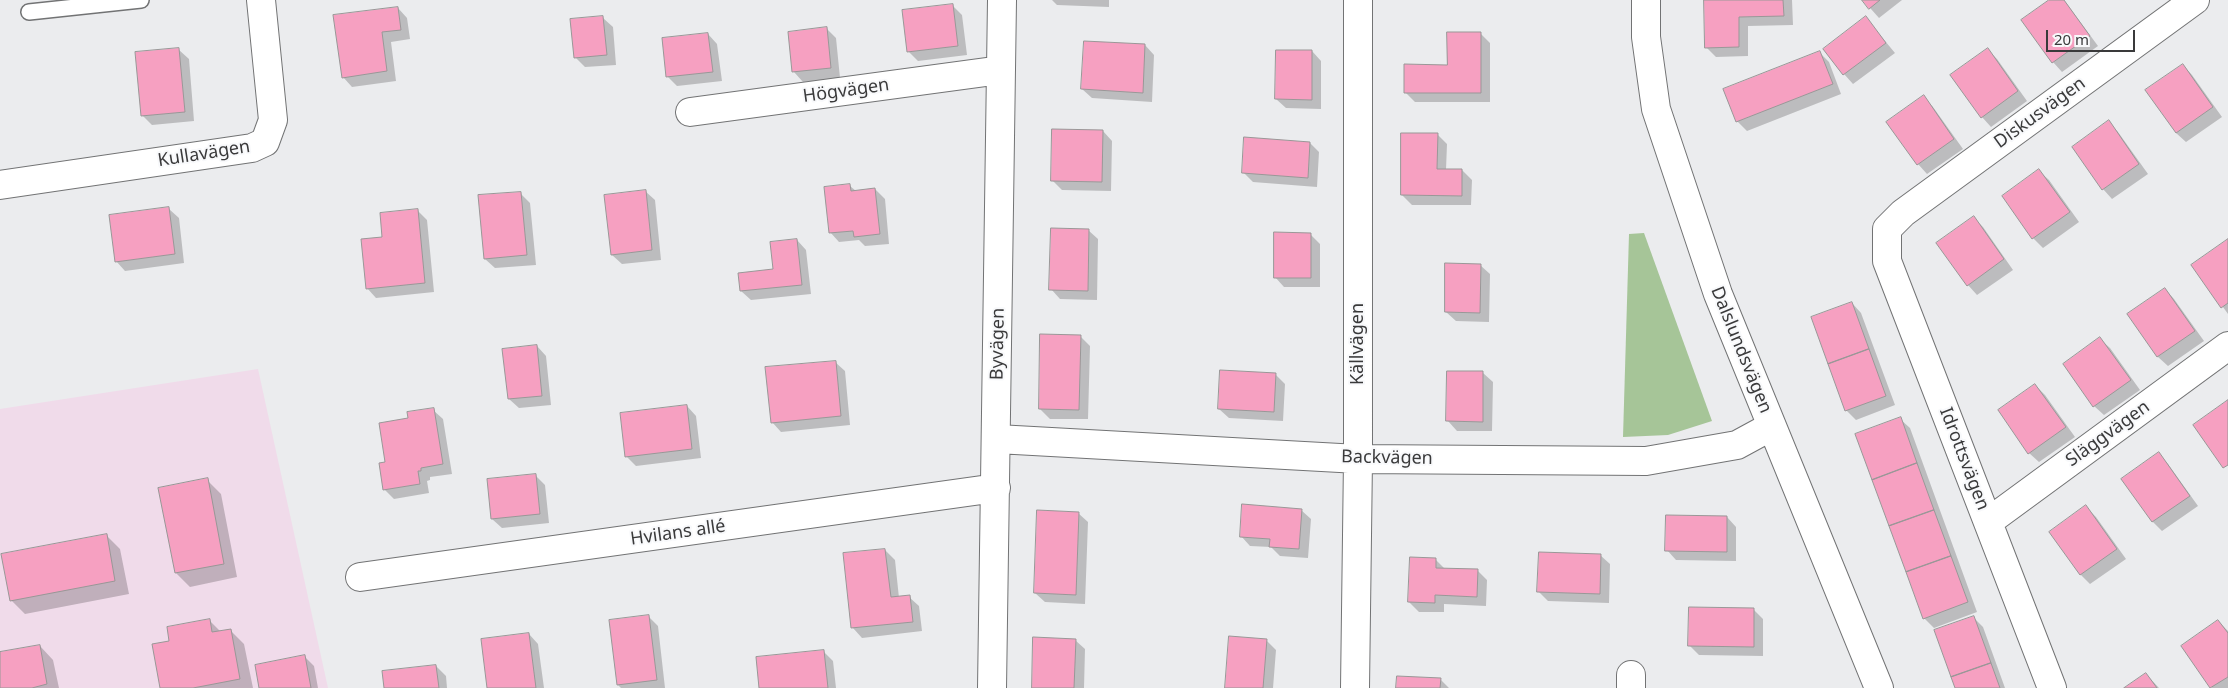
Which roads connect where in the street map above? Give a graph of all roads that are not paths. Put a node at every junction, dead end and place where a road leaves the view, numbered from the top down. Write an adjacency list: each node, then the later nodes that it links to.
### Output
1 (141, 0): 7 (lane)
2 (261, 0): 10 (street, Kullavägen)
3 (1002, 0): 8 (street, Byvägen)
4 (1358, 0): 15 (street, Källvägen)
5 (1646, 0): 13 (street, Dalslundsvägen)
6 (2195, 0): 11 (street, Diskusvägen)
7 (29, 12)
8 (1001, 70): 9 (street, Högvägen); 14 (street, Byvägen)
9 (690, 112)
10 (0, 185)
11 (1887, 229): 17 (street, Idrottsvägen)
12 (2228, 346): 17 (street, Släggvägen)
13 (1772, 426): 15 (street, Backvägen); 21 (street, Dalslundsvägen)
14 (997, 439): 15 (street, Backvägen); 16 (street, Byvägen)
15 (1358, 458): 20 (street, Källvägen)
16 (996, 488): 18 (street, Hvilans allé); 19 (street, Byvägen)
17 (1988, 522): 22 (street, Idrottsvägen)
18 (360, 577)
19 (992, 688)
20 (1356, 688)
21 (1879, 688)
22 (2052, 688)

